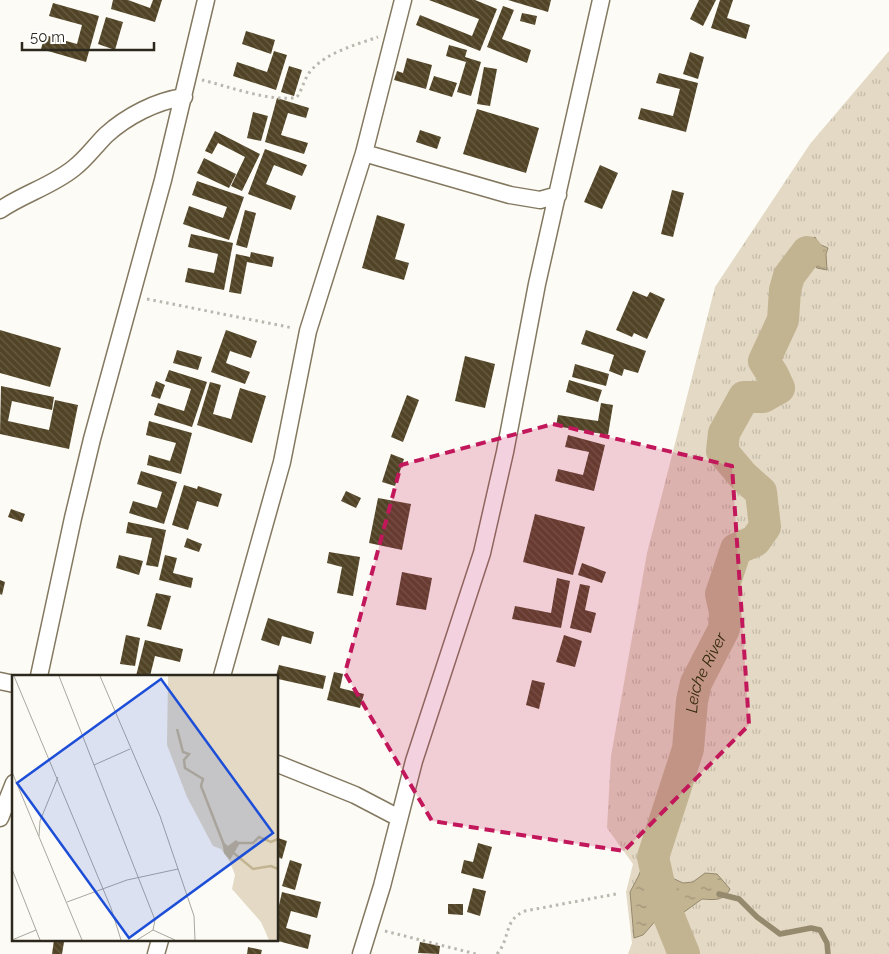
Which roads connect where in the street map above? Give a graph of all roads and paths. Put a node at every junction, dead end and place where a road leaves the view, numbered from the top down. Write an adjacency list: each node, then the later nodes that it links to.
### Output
1 (206, 0): 5 (street)
2 (403, 0): 4 (street)
3 (602, 0): 8 (street)
4 (395, 32): 5 (path); 7 (street)
5 (189, 77): 6 (street)
6 (184, 97): 9 (street); 10 (street)
7 (364, 153): 8 (street); 11 (street)
8 (558, 195): 17 (street)
9 (0, 210)
10 (132, 296): 11 (path); 12 (street)
11 (308, 331): 13 (street)
12 (39, 675)
13 (222, 675)
14 (279, 764): 17 (street)
15 (12, 789): 16 (street)
16 (0, 818)
17 (399, 818): 19 (street)
18 (616, 894): 22 (path)
19 (370, 927): 20 (street); 21 (path)
20 (361, 954)
21 (476, 954)
22 (497, 954)

